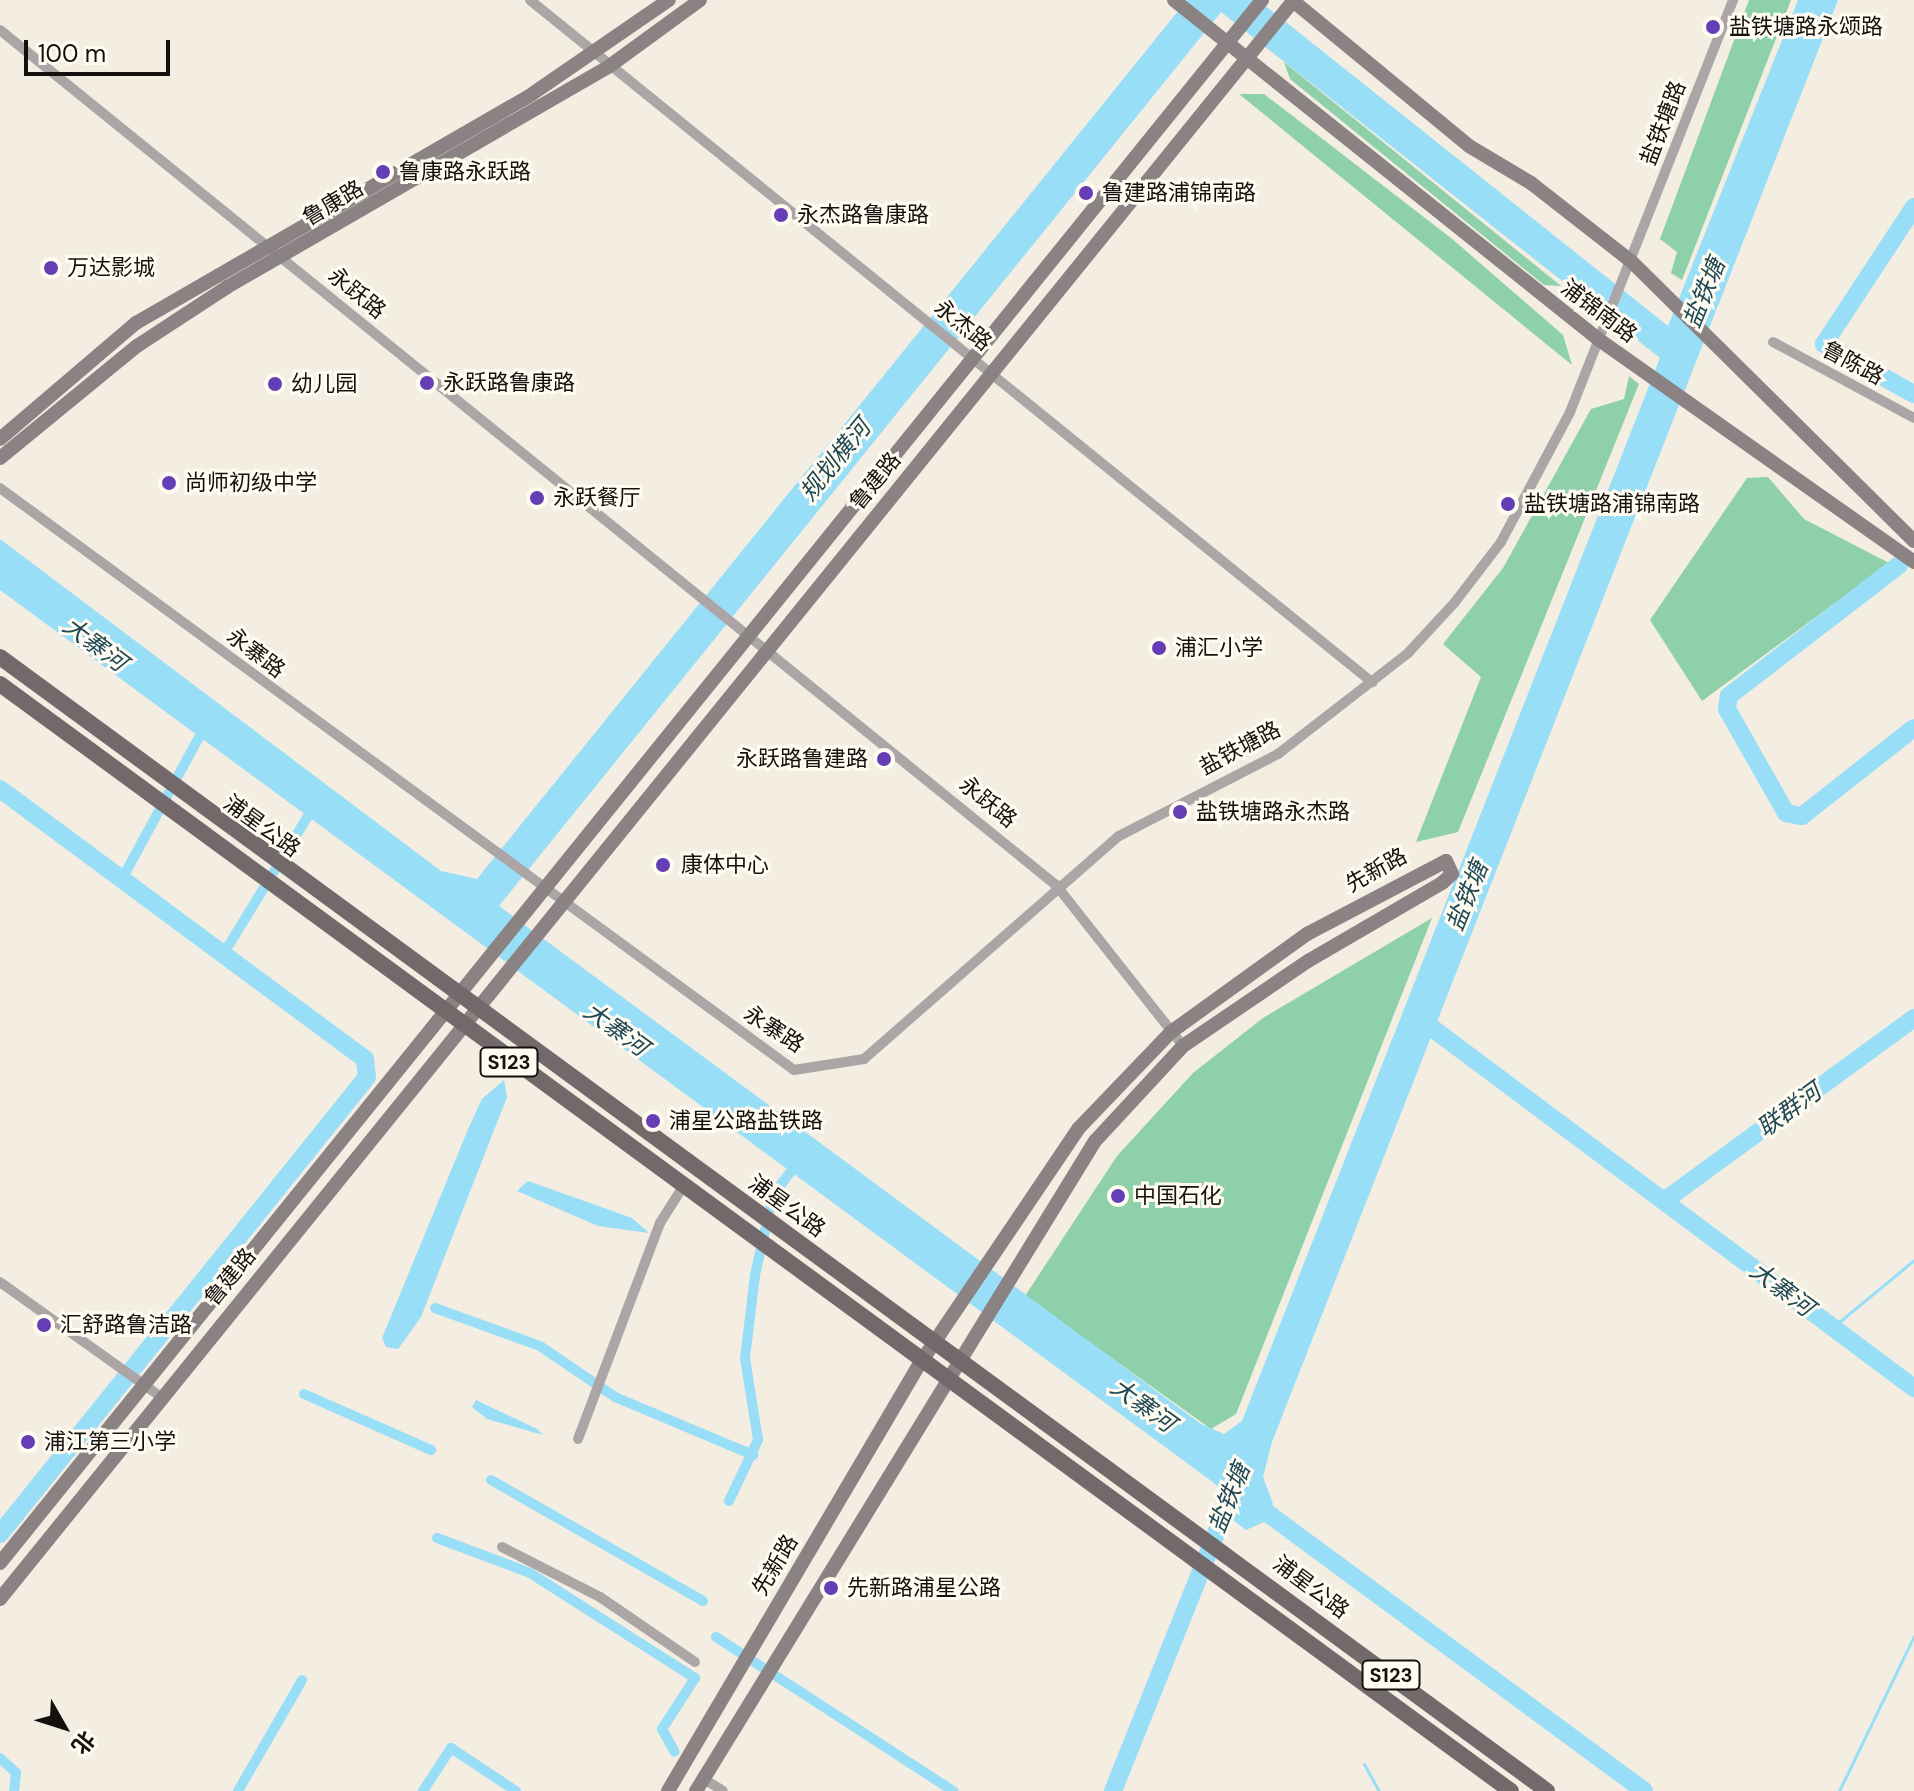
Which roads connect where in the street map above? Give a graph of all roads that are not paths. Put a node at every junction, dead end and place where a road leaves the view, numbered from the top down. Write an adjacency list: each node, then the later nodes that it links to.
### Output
1 (530, 0): 10 (street, 永杰路)
2 (669, 0): 10 (street, 鲁康路)
3 (700, 0): 12 (street, 鲁康路)
4 (1174, 0): 9 (street, 浦锦南路)
5 (1262, 0): 9 (street, 鲁建路)
6 (1293, 0): 11 (street, 鲁建路); 15 (street)
7 (1733, 0): 15 (street, 盐铁塘路)
8 (0, 30): 13 (street, 永跃路)
9 (1226, 42): 11 (street, 浦锦南路); 18 (street, 鲁建路)
10 (597, 54): 12 (street, 永杰路); 13 (street, 鲁康路)
11 (1246, 58): 16 (street, 浦锦南路); 19 (street, 鲁建路)
12 (611, 65): 14 (street, 鲁康路); 18 (street, 永杰路)
13 (267, 246): 14 (street, 永跃路); 21 (street, 鲁康路)
14 (282, 259): 22 (street, 鲁康路); 26 (street, 永跃路)
15 (1631, 261): 16 (street, 盐铁塘路); 24 (street)
16 (1598, 339): 25 (street, 浦锦南路); 29 (street, 盐铁塘路)
17 (1773, 342): 20 (street, 鲁陈路)
18 (971, 357): 19 (street, 永杰路); 26 (street, 鲁建路)
19 (990, 373): 27 (street, 鲁建路); 29 (street, 永杰路)
20 (1914, 418)
21 (0, 439)
22 (0, 458)
23 (0, 488): 32 (street, 永寨路)
24 (1914, 541)
25 (1914, 562)
26 (746, 635): 27 (street, 永跃路); 32 (street, 鲁建路)
27 (765, 651): 31 (street, 永跃路); 33 (street, 鲁建路)
28 (0, 657): 34 (main road, 浦星公路 / S123)
29 (1372, 682): 31 (street, 盐铁塘路)
30 (0, 684): 36 (main road, 浦星公路 / S123)
31 (1056, 885): 38 (street, 永跃路); 40 (street, 盐铁塘路)
32 (541, 889): 33 (street, 永寨路); 34 (street, 鲁建路)
33 (560, 903): 35 (street, 鲁建路); 40 (street, 永寨路)
34 (456, 994): 35 (main road, 浦星公路 / S123); 36 (street, 鲁建路)
35 (475, 1008): 37 (street, 鲁建路); 43 (main road, 浦星公路 / S123)
36 (441, 1013): 37 (main road, 浦星公路 / S123); 47 (street, 鲁建路)
37 (460, 1026): 41 (main road, 浦星公路 / S123); 48 (street, 鲁建路)
38 (1171, 1032): 39 (street, 永跃路); 39 (street, 先新路); 43 (street, 先新路)
39 (1183, 1046): 44 (street, 先新路)
40 (835, 1065)
41 (682, 1188): 45 (main road, 浦星公路 / S123); 49 (street)
42 (0, 1282): 47 (street)
43 (934, 1341): 44 (main road, 浦星公路 / S123); 45 (street, 先新路)
44 (957, 1357): 46 (street, 先新路); 58 (main road, 浦星公路 / S123)
45 (921, 1362): 46 (main road, 浦星公路 / S123); 55 (street, 先新路)
46 (943, 1378): 54 (street); 57 (main road, 浦星公路 / S123)
47 (144, 1385): 48 (street); 51 (street, 鲁建路)
48 (161, 1397): 52 (street, 鲁建路)
49 (578, 1439)
50 (502, 1547): 53 (street)
51 (0, 1563)
52 (0, 1599)
53 (695, 1662)
54 (700, 1785): 56 (street)
55 (668, 1791)
56 (723, 1791)
57 (1511, 1791)
58 (1547, 1791)

